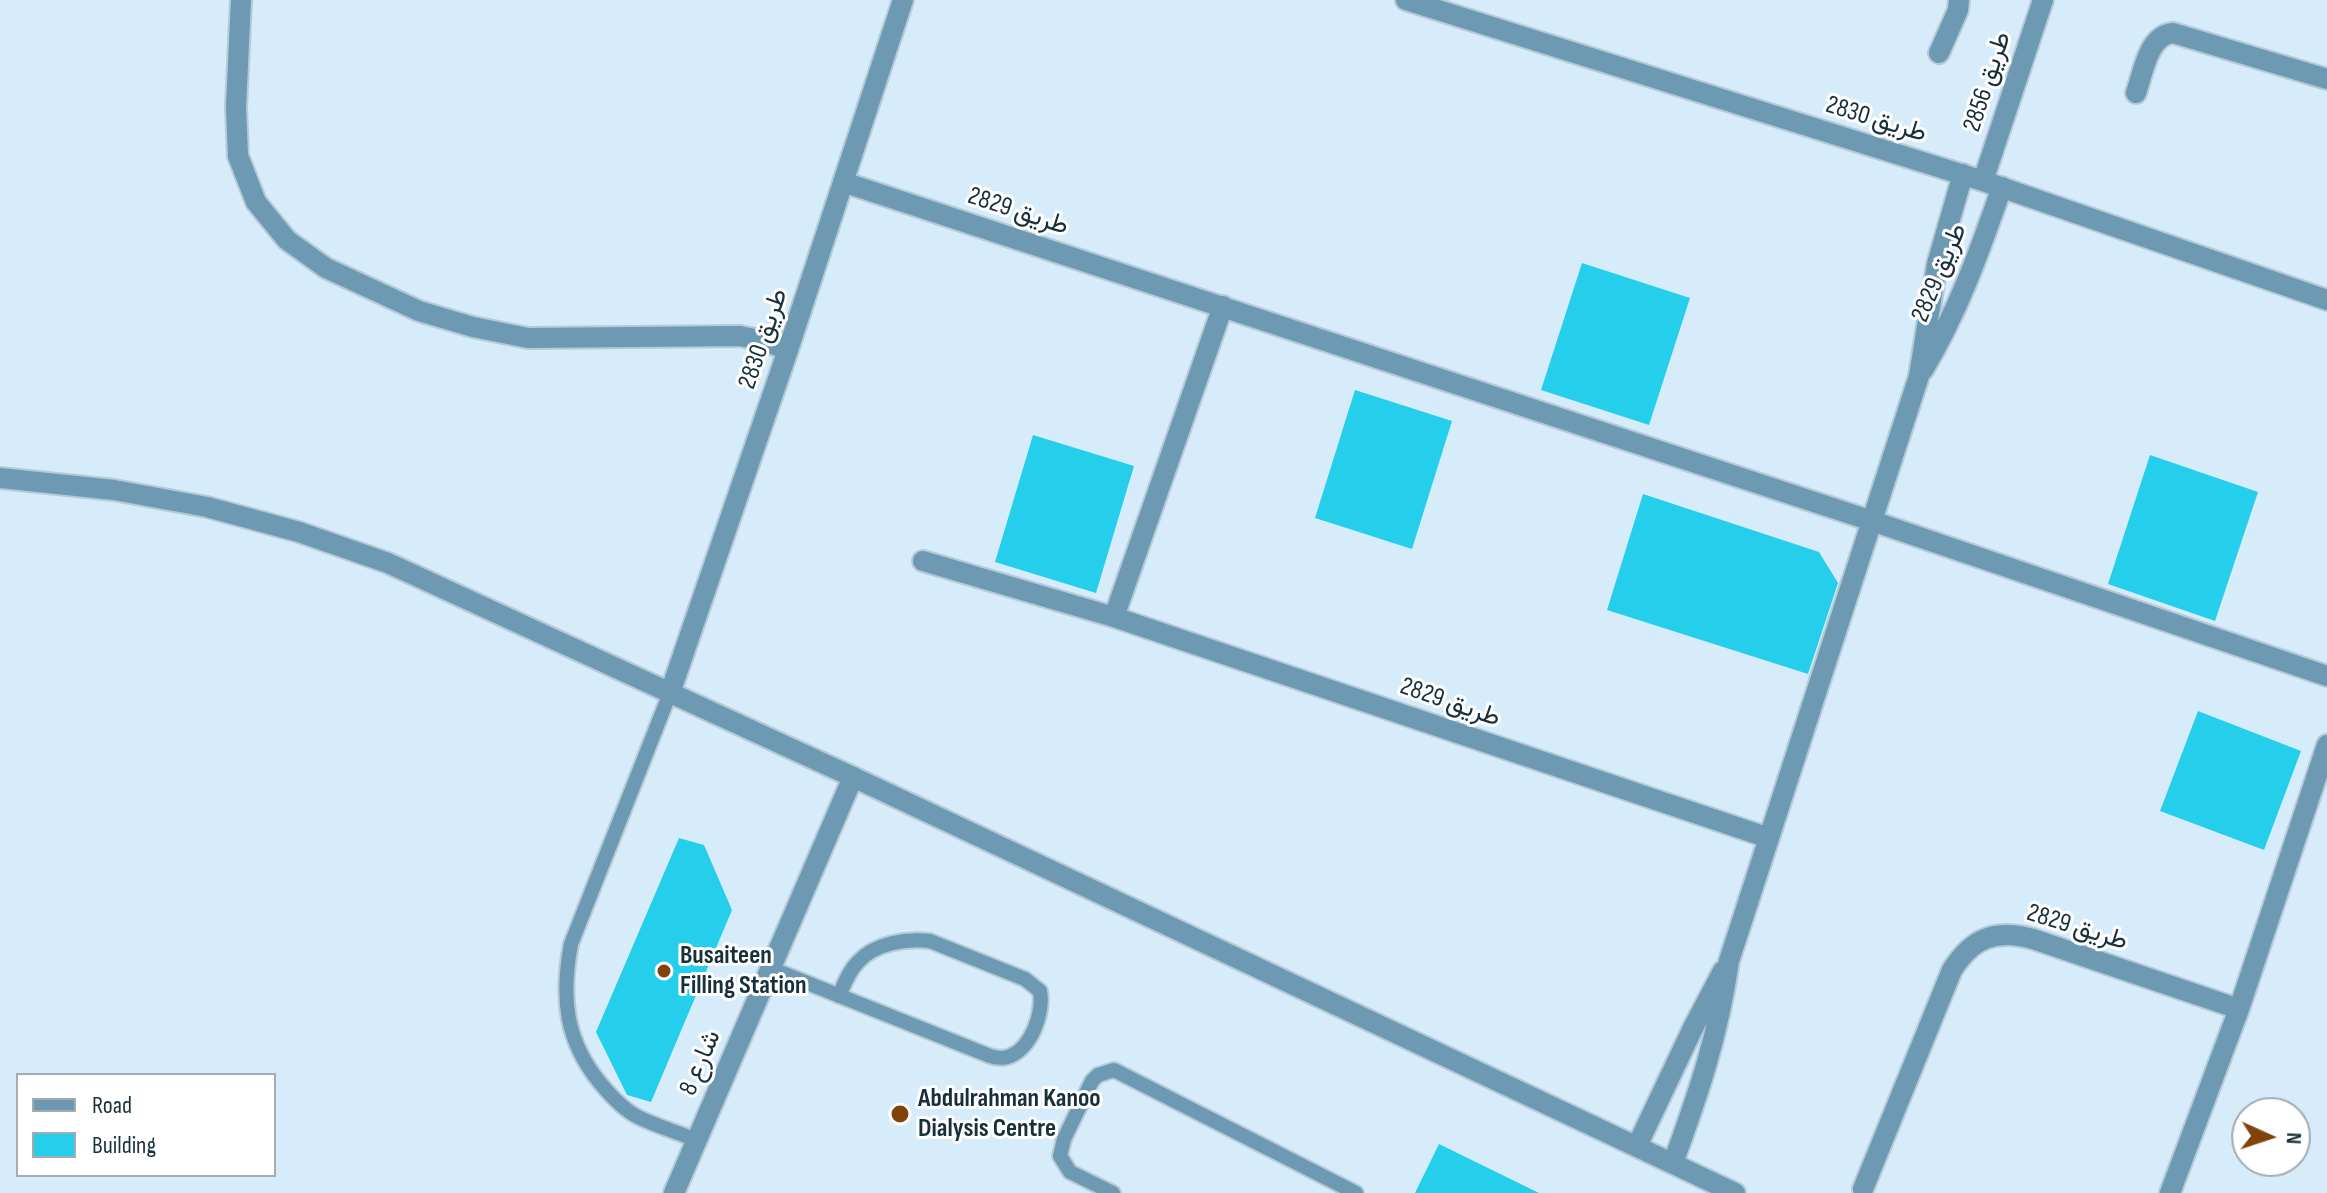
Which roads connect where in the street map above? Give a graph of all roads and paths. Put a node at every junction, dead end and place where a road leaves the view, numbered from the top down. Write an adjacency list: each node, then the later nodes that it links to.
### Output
1 (241, 0): 13 (street)
2 (903, 0): 10 (street, طريق 2830)
3 (1406, 0): 9 (street, طريق 2830)
4 (1959, 0): 6 (street)
5 (2043, 0): 9 (street, طريق 2856)
6 (1939, 53)
7 (2327, 79): 8 (street)
8 (2136, 93)
9 (1983, 181): 11 (street, طريق 2830); 14 (street, طريق 2829); 14 (street, طريق 2829)
10 (843, 182): 12 (street, طريق 2829); 13 (street, طريق 2830)
11 (2327, 300)
12 (1223, 306): 16 (street, طريق 2829); 18 (street)
13 (788, 350): 20 (street, طريق 2830)
14 (1919, 376): 16 (street, طريق 2829)
15 (0, 478): 20 (street)
16 (1872, 521): 19 (street, طريق 2829); 23 (street, طريق 2829)
17 (923, 561): 18 (street, طريق 2829)
18 (1114, 617): 23 (street, طريق 2829)
19 (2327, 676)
20 (670, 693): 22 (street); 28 (lane)
21 (2327, 745): 27 (street)
22 (853, 777): 25 (street, شارع 8); 29 (street)
23 (1769, 838): 24 (street, طريق 2829)
24 (1729, 961): 29 (street, طريق 2829); 30 (street, طريق 2829)
25 (770, 968): 26 (lane); 28 (street, شارع 8)
26 (839, 996): 26 (lane)
27 (2239, 1009): 31 (street, طريق 2829); 36 (street)
28 (696, 1140): 32 (street, شارع 8)
29 (1637, 1146): 30 (street)
30 (1673, 1163): 35 (street)
31 (1863, 1189)
32 (674, 1193)
33 (1113, 1193): 34 (lane)
34 (1356, 1193)
35 (1735, 1193)
36 (2170, 1193)

